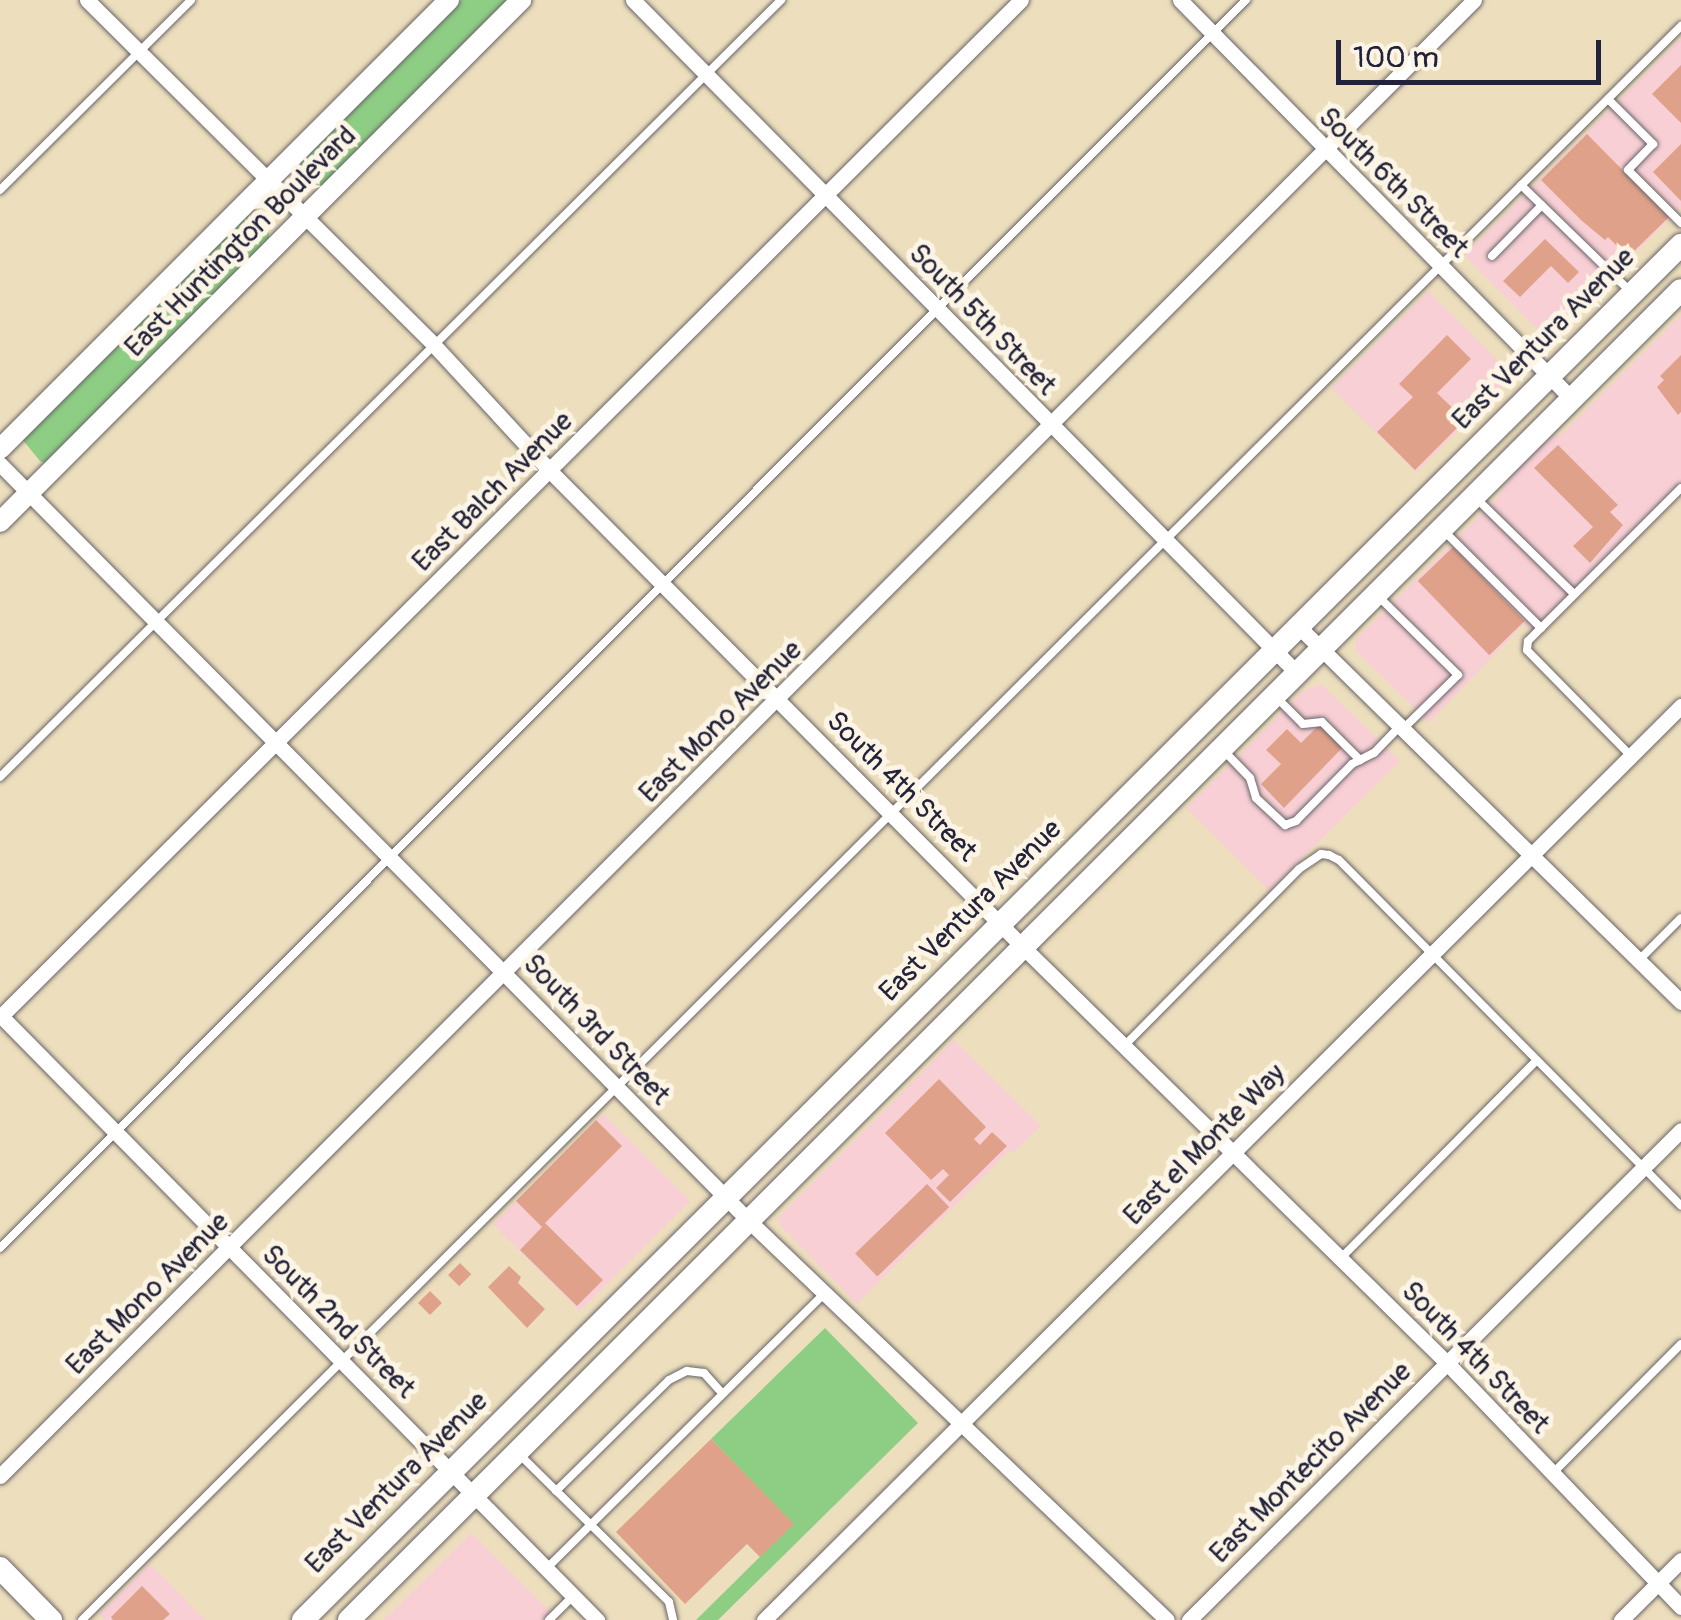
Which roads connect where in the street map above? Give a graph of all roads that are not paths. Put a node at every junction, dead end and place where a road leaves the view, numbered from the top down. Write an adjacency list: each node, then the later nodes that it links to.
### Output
1 (87, 0): 13 (street, South 4th Street)
2 (191, 0): 13 (lane)
3 (449, 0): 17 (street, East Huntington Boulevard)
4 (521, 0): 22 (street, East Huntington Boulevard)
5 (634, 0): 14 (street, South 5th Street)
6 (780, 0): 14 (lane)
7 (1020, 0): 20 (street, East Balch Avenue)
8 (1180, 0): 12 (street, South 6th Street)
9 (1246, 0): 12 (lane)
10 (1474, 0): 16 (street, East Mono Avenue)
11 (1681, 26): 15 (lane)
12 (1213, 33): 16 (street, South 6th Street); 29 (lane)
13 (139, 52): 17 (street, South 4th Street); 19 (lane)
14 (706, 74): 20 (street, South 5th Street); 30 (lane)
15 (1608, 100): 18 (lane); 23 (lane)
16 (1325, 151): 26 (street, South 6th Street); 33 (street, East Mono Avenue)
17 (268, 182): 22 (street, South 4th Street); 34 (street, East Huntington Boulevard)
18 (1521, 185): 21 (lane); 26 (lane)
19 (0, 190)
20 (825, 195): 29 (street, South 5th Street); 36 (street, East Balch Avenue)
21 (1542, 205): 25 (lane); 28 (lane)
22 (303, 218): 30 (street, South 4th Street); 38 (street, East Huntington Boulevard)
23 (1681, 224)
24 (1678, 254): 28 (main road, East Ventura Avenue)
25 (1492, 256)
26 (1440, 266): 31 (street, South 6th Street); 42 (lane)
27 (1681, 290): 32 (main road)
28 (1632, 293): 31 (main road, East Ventura Avenue)
29 (938, 310): 33 (street, South 5th Street); 43 (lane)
30 (433, 344): 36 (street, South 4th Street); 46 (lane)
31 (1549, 376): 32 (street, South 6th Street); 47 (main road, East Ventura Avenue)
32 (1572, 400): 39 (main road)
33 (1052, 427): 42 (street, South 5th Street); 53 (street, East Mono Avenue)
34 (0, 450)
35 (0, 464): 38 (street, South 3rd Street)
36 (550, 471): 43 (street, South 4th Street); 56 (street, East Balch Avenue)
37 (1681, 488): 45 (lane)
38 (30, 492): 40 (street, East Huntington Boulevard); 46 (street, South 3rd Street)
39 (1475, 496): 41 (main road); 45 (lane)
40 (0, 522)
41 (1442, 529): 44 (main road); 48 (lane)
42 (1166, 541): 50 (street, South 5th Street); 61 (lane)
43 (663, 583): 53 (street, South 4th Street); 63 (lane)
44 (1376, 594): 49 (main road); 55 (lane)
45 (1574, 594): 48 (lane)
46 (156, 621): 56 (street, South 3rd Street); 60 (lane)
47 (1298, 626): 49 (street); 50 (main road, East Ventura Avenue)
48 (1541, 628): 58 (lane)
49 (1321, 649): 51 (main road); 55 (street)
50 (1274, 650): 51 (street, South 5th Street); 65 (main road, East Ventura Avenue)
51 (1297, 673): 52 (main road)
52 (1274, 696): 57 (main road); 59 (lane)
53 (779, 699): 61 (street, South 4th Street); 69 (street, East Mono Avenue)
54 (1681, 706): 58 (street, East el Monte Way)
55 (1402, 728): 59 (lane); 62 (street)
56 (278, 742): 63 (street, South 3rd Street); 71 (street, East Balch Avenue)
57 (1222, 749): 59 (lane); 66 (main road)
58 (1630, 756): 62 (street, East el Monte Way)
59 (1360, 760)
60 (0, 777)
61 (892, 814): 65 (street, South 4th Street); 74 (lane)
62 (1533, 853): 67 (street, East el Monte Way); 68 (street)
63 (389, 855): 69 (street, South 3rd Street); 76 (lane)
64 (1681, 918): 68 (lane)
65 (1000, 924): 66 (street, South 4th Street); 79 (main road, East Ventura Avenue)
66 (1024, 948): 72 (street, South 4th Street); 81 (main road)
67 (1431, 956): 72 (lane); 73 (lane); 77 (street, East el Monte Way)
68 (1640, 960): 70 (street)
69 (505, 973): 74 (street, South 3rd Street); 83 (street, East Mono Avenue)
70 (1681, 1002)
71 (1, 1016): 76 (street, South 2nd Street)
72 (1125, 1045): 77 (street, South 4th Street)
73 (1536, 1061): 78 (lane); 84 (lane)
74 (618, 1088): 79 (street, South 3rd Street); 87 (lane)
75 (1681, 1130): 78 (street, East Montecito Avenue)
76 (115, 1132): 82 (lane); 83 (street, South 2nd Street)
77 (1234, 1151): 84 (street, South 4th Street); 90 (street, East el Monte Way)
78 (1643, 1168): 80 (lane); 88 (street, East Montecito Avenue)
79 (726, 1198): 81 (street, South 3rd Street); 92 (main road, East Ventura Avenue)
80 (1681, 1206)
81 (750, 1222): 85 (street, South 3rd Street); 91 (main road)
82 (0, 1248)
83 (230, 1248): 87 (street, South 2nd Street); 94 (street, East Mono Avenue)
84 (1342, 1258): 88 (street, South 4th Street)
85 (825, 1293): 89 (lane); 90 (street, South 3rd Street)
86 (1681, 1344): 93 (lane)
87 (343, 1362): 92 (street, South 2nd Street); 105 (lane)
88 (1447, 1363): 93 (street, South 4th Street); 113 (street, East Montecito Avenue)
89 (722, 1394): 95 (lane); 97 (lane)
90 (961, 1424): 111 (street, East el Monte Way); 112 (street, South 3rd Street)
91 (517, 1452): 95 (lane); 96 (main road)
92 (450, 1471): 96 (street, South 2nd Street); 106 (main road, East Ventura Avenue)
93 (1552, 1474): 101 (street, South 4th Street)
94 (0, 1476)
95 (556, 1491): 97 (lane)
96 (474, 1494): 100 (street, South 2nd Street); 107 (main road)
97 (590, 1524): 100 (lane); 110 (lane)
98 (1681, 1560): 101 (street)
99 (0, 1568): 104 (main road)
100 (546, 1568): 102 (street, South 2nd Street)
101 (1657, 1584): 103 (street, South 4th Street); 114 (street)
102 (573, 1596): 108 (lane); 109 (street, South 2nd Street)
103 (1681, 1607)
104 (51, 1620)
105 (82, 1620)
106 (303, 1620)
107 (349, 1620)
108 (549, 1620)
109 (597, 1620)
110 (673, 1620)
111 (764, 1620)
112 (1168, 1620)
113 (1189, 1620)
114 (1621, 1620)

